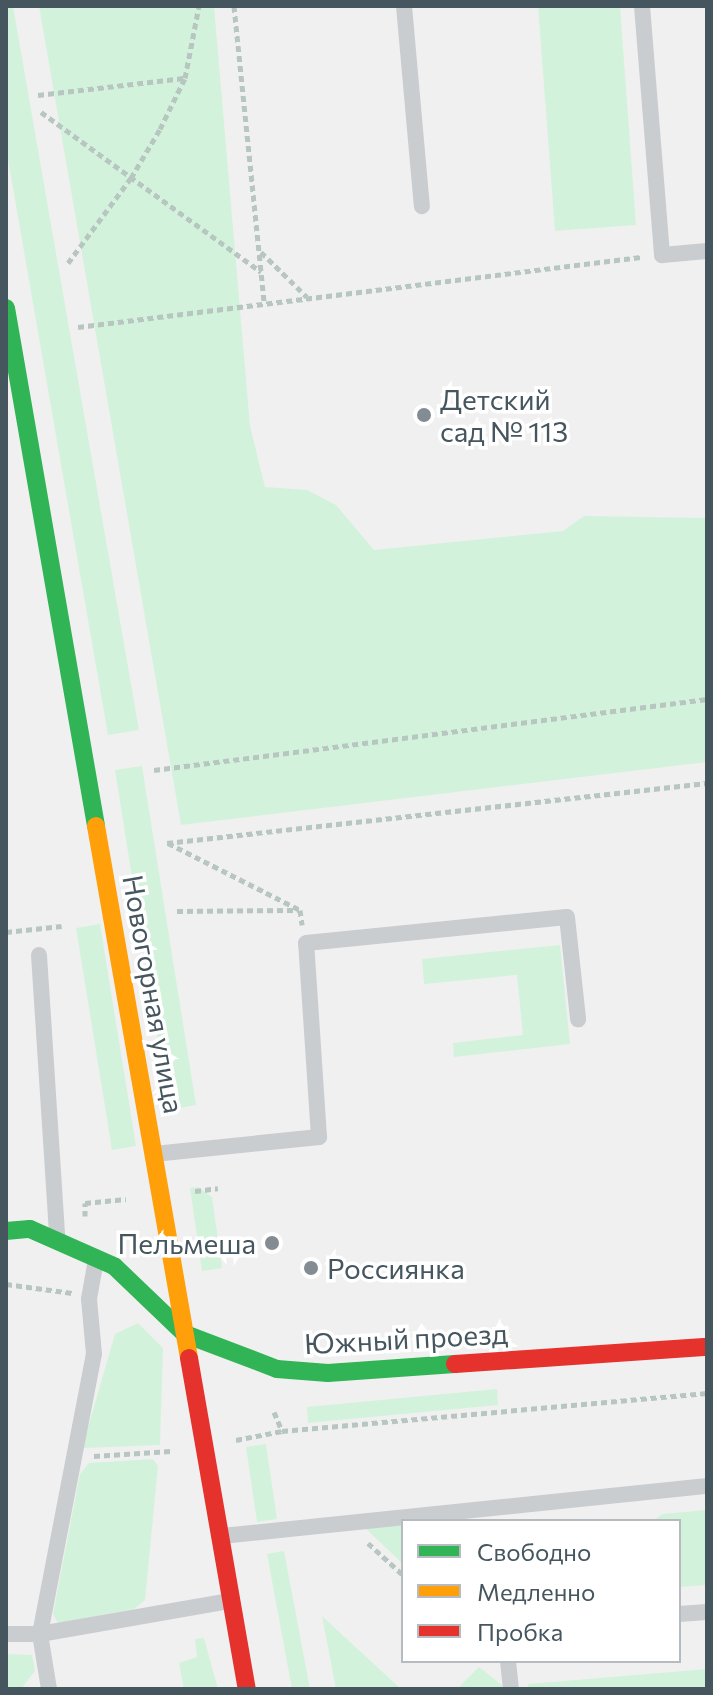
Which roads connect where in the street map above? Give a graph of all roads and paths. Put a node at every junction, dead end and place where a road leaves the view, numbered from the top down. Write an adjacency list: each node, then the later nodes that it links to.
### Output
1 (199, 6): 5 (path)
2 (234, 6): 11 (path)
3 (404, 6): 9 (lane)
4 (642, 6): 12 (lane)
5 (185, 78): 6 (path); 8 (path)
6 (38, 95)
7 (41, 112): 8 (path)
8 (131, 178): 13 (path); 14 (path)
9 (422, 206)
10 (707, 251): 12 (lane)
11 (261, 252): 14 (path); 15 (path)
12 (662, 255): 15 (path)
13 (68, 263)
14 (262, 272): 16 (path)
15 (308, 298): 16 (path)
16 (264, 304): 18 (path)
17 (6, 308): 29 (street, Новогорная улица)
18 (78, 327)
19 (707, 699): 20 (path)
20 (154, 770)
21 (707, 783): 22 (path)
22 (300, 910): 23 (path); 26 (path)
23 (177, 911)
24 (62, 926): 25 (path)
25 (6, 932)
26 (306, 943): 28 (lane); 29 (lane)
27 (39, 955): 31 (lane)
28 (578, 1019)
29 (153, 1154): 35 (street, Новогорная улица)
30 (6, 1231): 31 (street, Южный проезд)
31 (57, 1241): 32 (street, Южный проезд)
32 (97, 1259): 35 (street, Южный проезд); 41 (lane)
33 (6, 1284): 34 (path)
34 (80, 1295)
35 (185, 1334): 36 (street, Южный проезд); 40 (street, Новогорная улица)
36 (707, 1347)
37 (707, 1393): 39 (path)
38 (274, 1412): 39 (path)
39 (282, 1431): 40 (path)
40 (204, 1447): 41 (path); 47 (street, Новогорная улица)
41 (73, 1458): 53 (lane)
42 (707, 1486): 43 (lane)
43 (490, 1515): 44 (lane)
44 (418, 1519)
45 (401, 1520): 46 (lane)
46 (347, 1523): 47 (lane); 48 (path)
47 (221, 1536): 49 (street, Новогорная улица)
48 (401, 1571)
49 (231, 1601): 53 (lane); 56 (street, Новогорная улица)
50 (707, 1612): 51 (lane)
51 (681, 1614)
52 (6, 1634): 53 (lane)
53 (40, 1634): 55 (lane)
54 (508, 1663): 57 (lane)
55 (49, 1689)
56 (247, 1689)
57 (511, 1689)

